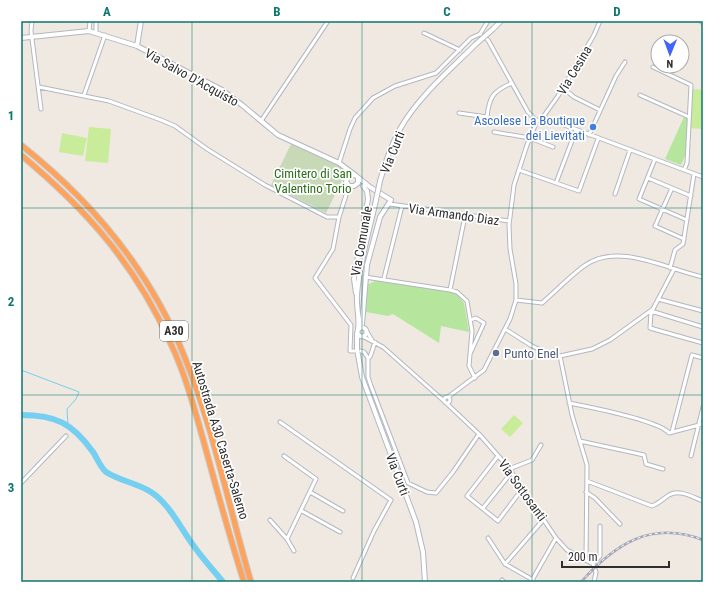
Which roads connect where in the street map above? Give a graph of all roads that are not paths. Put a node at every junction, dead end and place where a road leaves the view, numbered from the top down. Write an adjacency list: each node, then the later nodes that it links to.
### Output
1 (32, 21): 15 (street)
2 (90, 21): 11 (street)
3 (96, 21): 12 (street)
4 (141, 21): 18 (street)
5 (328, 21): 32 (street)
6 (488, 21): 14 (street)
7 (500, 21): 77 (street, Via Curti, bridge)
8 (600, 21): 24 (street, Via Cesina)
9 (700, 21): 10 (street)
10 (703, 23)
11 (89, 31): 12 (street, Via Salvo D'Acquisto); 15 (street, Via Salvo D'Acquisto)
12 (96, 33): 16 (street, Via Salvo D'Acquisto)
13 (424, 33): 19 (street)
14 (480, 34): 19 (street); 22 (street)
15 (31, 36): 17 (street, Via Salvo D'Acquisto); 23 (street)
16 (106, 36): 18 (street, Via Salvo D'Acquisto); 25 (street)
17 (21, 38)
18 (137, 46): 32 (street, Via Salvo D'Acquisto)
19 (460, 50): 44 (street)
20 (625, 62): 28 (street)
21 (668, 74): 31 (street)
22 (512, 83): 29 (street); 33 (street)
23 (39, 86): 25 (street); 27 (street)
24 (563, 88): 28 (street); 30 (street, Via Cesina)
25 (84, 95): 68 (street)
26 (640, 95): 31 (street)
27 (41, 109)
28 (600, 110): 36 (street)
29 (459, 113)
30 (543, 117): 33 (street, Via Cesina); 34 (street)
31 (689, 117): 47 (street)
32 (261, 121): 44 (street, Via Salvo D'Acquisto)
33 (537, 122): 37 (street, Via Cesina)
34 (576, 130): 36 (street); 54 (street)
35 (494, 132): 37 (street)
36 (589, 135): 38 (street)
37 (530, 138): 40 (street); 46 (street, Via Cesina)
38 (598, 139): 41 (street); 54 (street)
39 (21, 145): 141 (highway, Autostrada A30 Caserta-Salerno / A30)
40 (554, 147)
41 (630, 150): 43 (street); 61 (street)
42 (21, 155): 140 (highway, Autostrada A30 Caserta-Salerno / A30)
43 (655, 160): 47 (street); 52 (street)
44 (339, 163): 45 (street, Via Salvo D'Acquisto)
45 (346, 168): 49 (street, Via Salvo D'Acquisto); 50 (street)
46 (519, 170): 54 (street); 70 (street, Via Cesina)
47 (684, 170): 48 (street)
48 (694, 174): 51 (street); 62 (street)
49 (356, 176): 50 (street); 55 (street, Via Comunale); 57 (street, Via Comunale)
50 (347, 177): 53 (street)
51 (703, 177)
52 (648, 178): 58 (street); 66 (street)
53 (347, 183): 55 (street); 59 (street)
54 (556, 183)
55 (354, 186): 56 (street, Via Comunale); 59 (street)
56 (363, 186): 57 (street, Via Comunale); 77 (street, Via Comunale)
57 (370, 187): 60 (street, Via Armando Diaz)
58 (672, 188): 62 (street); 66 (street)
59 (347, 192): 68 (street)
60 (383, 194): 63 (street, Via Armando Diaz); 64 (street, Via Armando Diaz)
61 (615, 194)
62 (691, 196): 69 (street)
63 (390, 199): 64 (street); 65 (street, Via Armando Diaz)
64 (390, 204): 65 (street, Via Armando Diaz); 73 (street)
65 (401, 205): 67 (street, Via Armando Diaz); 75 (street)
66 (663, 210): 69 (street); 71 (street)
67 (464, 216): 70 (street, Via Armando Diaz); 76 (street)
68 (339, 217): 93 (street)
69 (687, 220): 71 (street)
70 (509, 222): 79 (street, Via Cesina)
71 (684, 239): 72 (street)
72 (672, 268): 74 (street); 78 (street); 79 (street)
73 (365, 277): 75 (street); 84 (street)
74 (703, 277)
75 (384, 278): 76 (street)
76 (450, 290): 83 (street)
77 (356, 296): 82 (street, Via Curti)
78 (658, 299): 80 (street); 81 (street)
79 (516, 300): 86 (street)
80 (650, 311): 85 (street); 91 (street); 96 (street)
81 (703, 311)
82 (359, 319): 84 (street, Via Curti); 88 (street, Via Curti)
83 (470, 320): 95 (street); 95 (street)
84 (362, 324): 87 (street, Via Curti)
85 (703, 327)
86 (505, 329): 96 (street); 99 (street)
87 (366, 330): 88 (street); 89 (street); 90 (street, Via Sottosanti)
88 (358, 331): 89 (street); 92 (street, Via Curti)
89 (363, 337): 90 (street, Via Sottosanti); 92 (street)
90 (373, 341): 97 (street); 100 (street, Via Sottosanti)
91 (703, 342)
92 (357, 344): 142 (street, Via Curti)
93 (355, 351)
94 (361, 351): 97 (street)
95 (469, 356): 99 (street)
96 (560, 356): 101 (street)
97 (368, 358): 107 (street)
98 (703, 358): 106 (street)
99 (475, 378): 100 (street)
100 (447, 400): 107 (street, Via Sottosanti)
101 (569, 403): 106 (street); 109 (street)
102 (703, 407): 104 (street)
103 (280, 422): 138 (street)
104 (698, 424): 105 (street); 106 (street); 113 (street)
105 (703, 424)
106 (672, 432)
107 (479, 434): 112 (street, Via Sottosanti)
108 (66, 436): 118 (street)
109 (580, 441): 115 (street); 117 (street)
110 (541, 445): 114 (street)
111 (284, 456): 120 (street)
112 (498, 456): 114 (street, Via Sottosanti); 123 (street)
113 (691, 456)
114 (509, 469): 116 (street, Via Sottosanti)
115 (663, 469)
116 (512, 472): 119 (street, Via Sottosanti); 123 (street)
117 (587, 481): 121 (street); 122 (street)
118 (21, 483)
119 (523, 488): 123 (street); 126 (street, Via Sottosanti)
120 (310, 492): 124 (street); 125 (street)
121 (586, 492): 128 (street); 135 (street)
122 (703, 501)
123 (483, 508)
124 (302, 511): 130 (street); 133 (street)
125 (343, 511)
126 (544, 519): 132 (street, Via Sottosanti); 136 (street)
127 (270, 520): 133 (street)
128 (620, 524)
129 (600, 526): 137 (street)
130 (340, 532)
131 (488, 538): 136 (street)
132 (556, 538): 135 (street, Via Sottosanti); 139 (street)
133 (287, 539): 134 (street)
134 (294, 551)
135 (586, 559): 137 (street, Via Sottosanti)
136 (506, 564): 139 (street)
137 (594, 565): 143 (street)
138 (353, 578)
139 (532, 581)
140 (244, 582)
141 (251, 582)
142 (425, 582)
143 (594, 582)

